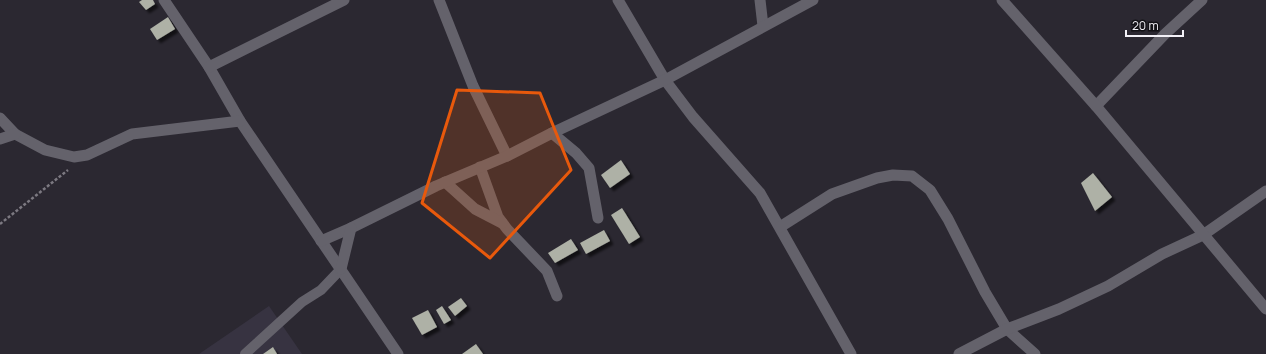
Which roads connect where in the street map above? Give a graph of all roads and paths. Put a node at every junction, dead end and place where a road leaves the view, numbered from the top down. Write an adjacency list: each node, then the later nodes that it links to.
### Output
1 (164, 0): 10 (street)
2 (344, 0): 10 (street)
3 (439, 0): 19 (street)
4 (618, 0): 11 (street)
5 (760, 0): 9 (street)
6 (813, 0): 9 (street)
7 (1002, 0): 12 (street)
8 (1202, 0): 12 (street)
9 (763, 26): 11 (street)
10 (208, 66): 14 (street)
11 (665, 80): 15 (street); 26 (street)
12 (1096, 106): 28 (street)
13 (0, 118): 16 (street)
14 (240, 121): 18 (street); 29 (street)
15 (552, 133): 19 (street); 23 (street)
16 (15, 134): 17 (street); 18 (street)
17 (0, 139)
18 (87, 155): 25 (path)
19 (507, 156): 20 (street)
20 (480, 167): 21 (street); 24 (street)
21 (445, 182): 24 (street); 27 (street)
22 (1266, 191): 28 (street)
23 (598, 218)
24 (502, 223): 31 (street)
25 (0, 224)
26 (780, 227): 33 (street); 36 (street)
27 (352, 228): 29 (street); 30 (street)
28 (1203, 235): 32 (street); 33 (street)
29 (321, 242): 30 (street)
30 (341, 269): 34 (lane); 35 (street)
31 (557, 296)
32 (1266, 309)
33 (1007, 328): 37 (street); 38 (street)
34 (245, 354)
35 (398, 354)
36 (851, 354)
37 (959, 354)
38 (1035, 354)

